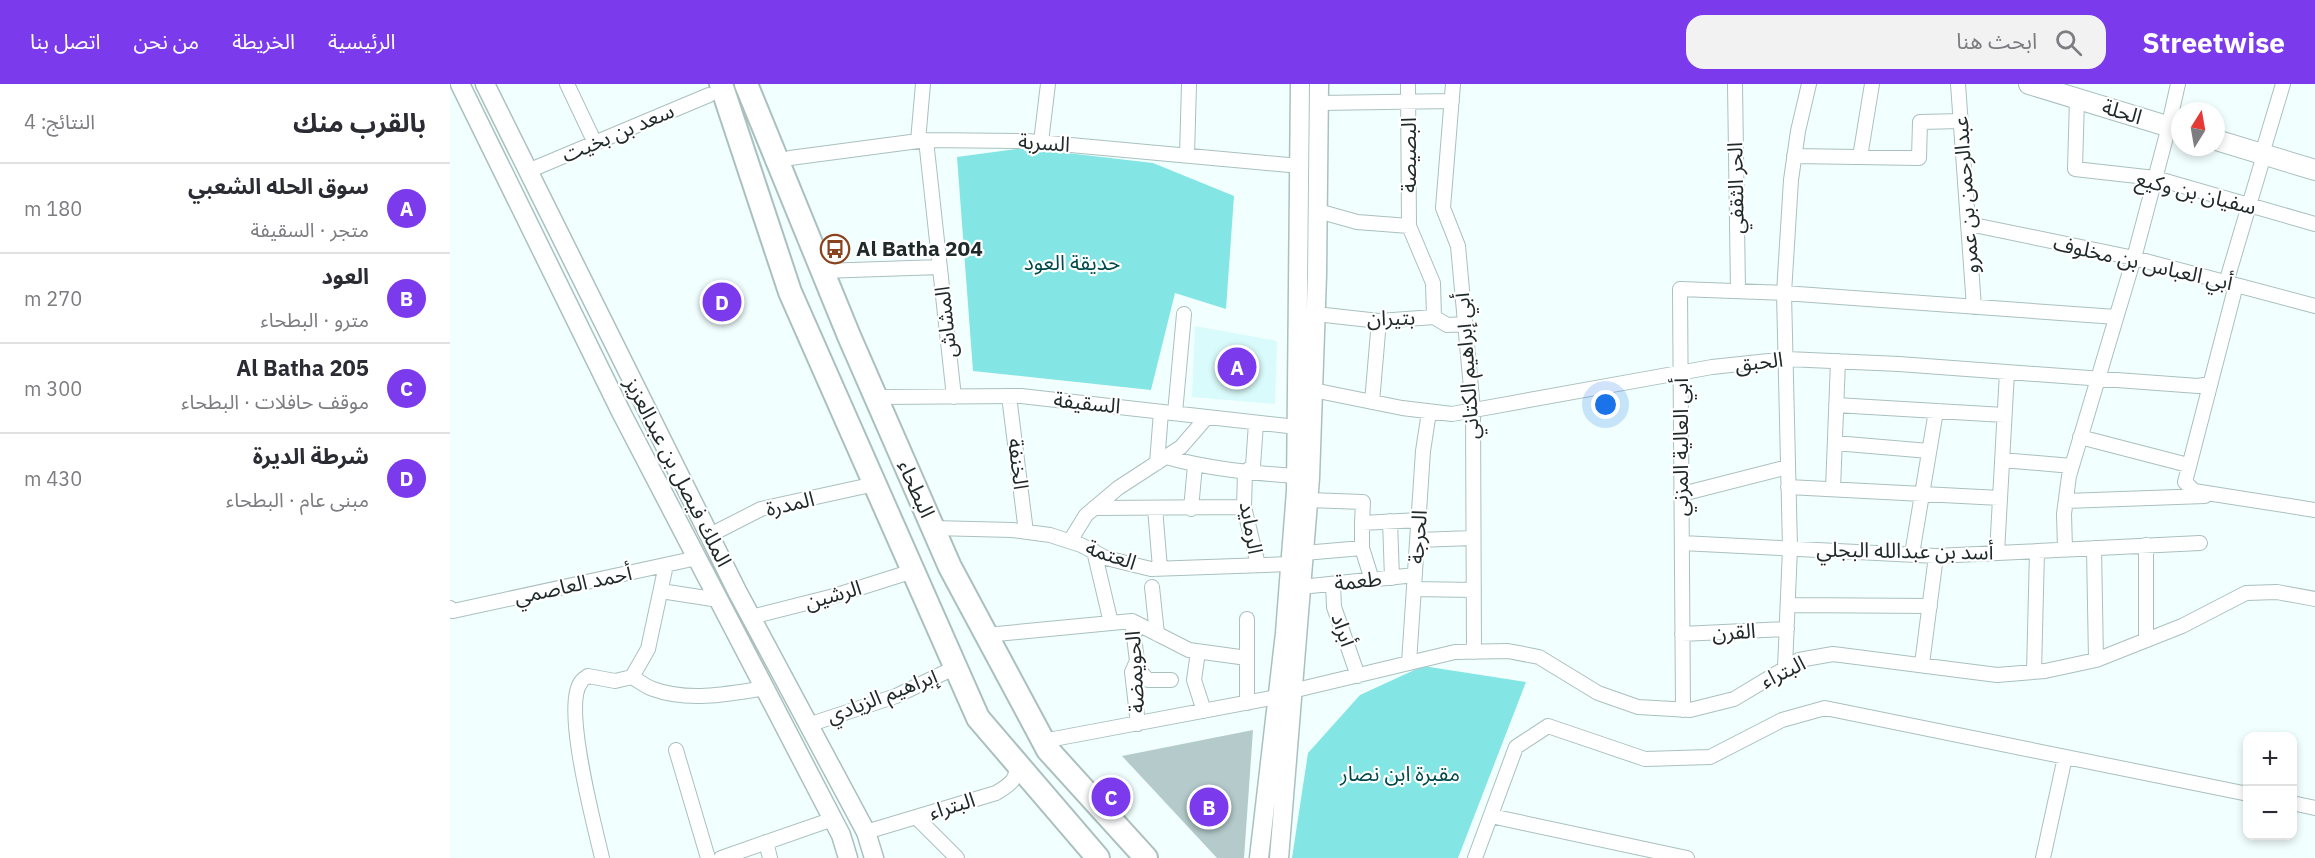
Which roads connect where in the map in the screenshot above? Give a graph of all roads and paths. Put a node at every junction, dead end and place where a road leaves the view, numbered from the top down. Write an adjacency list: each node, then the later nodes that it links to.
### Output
1 (460, 84): 128 (street, الملك فيصل بن عبدالعزيز)
2 (484, 84): 41 (street, الملك فيصل بن عبدالعزيز)
3 (567, 84): 32 (street)
4 (746, 84): 50 (main road, البطحاء)
5 (923, 84): 29 (street, المشاش)
6 (1047, 84): 30 (street)
7 (1189, 84): 34 (street)
8 (1300, 84): 39 (street)
9 (1319, 84): 24 (street)
10 (1408, 84): 22 (street, البصيصة)
11 (1453, 84): 21 (street, أبي إبراهيم الكتاني)
12 (1735, 84): 52 (street, الحر الثقفي)
13 (1809, 84): 35 (street)
14 (1872, 84): 36 (street)
15 (1958, 84): 26 (street, عبدالرحمن بن عمرو)
16 (2029, 84): 20 (main road, الحلة)
17 (2178, 84): 23 (street)
18 (2283, 84): 33 (street)
19 (715, 89): 32 (street, سعد بن بخيت); 93 (main road, البطحاء)
20 (2071, 91): 25 (main road, الحلة); 42 (street, سفيان بن وكيع)
21 (1452, 100): 22 (street); 61 (street, أبي إبراهيم الكتاني)
22 (1408, 101): 24 (street); 47 (street, البصيصة)
23 (2177, 102)
24 (1319, 103): 44 (street)
25 (2171, 121)
26 (1961, 122): 36 (street); 45 (street, عبدالرحمن بن عمرو)
27 (2171, 133): 42 (street)
28 (2225, 133): 33 (main road)
29 (922, 140): 30 (street, السربة); 37 (street, السربة); 49 (street, المشاش)
30 (1041, 142): 34 (street, السربة)
31 (2225, 142): 33 (main road)
32 (596, 143): 41 (street, سعد بن بخيت)
33 (2265, 150): 38 (main road); 40 (main road); 43 (street)
34 (1187, 156): 39 (street, السربة)
35 (1794, 156): 36 (street); 53 (street)
36 (1860, 157)
37 (790, 158)
38 (2315, 158)
39 (1300, 166): 81 (street)
40 (2315, 170)
41 (528, 171): 112 (street, الملك فيصل بن عبدالعزيز)
42 (2155, 178): 43 (street, سفيان بن وكيع); 48 (street)
43 (2249, 206): 46 (street, سفيان بن وكيع); 51 (street)
44 (1318, 212): 47 (street); 57 (street)
45 (1969, 224): 48 (street, أبي العباس بن مخلوف); 55 (street, عبدالرحمن بن عمرو)
46 (2315, 224)
47 (1409, 225): 58 (street, البصيصة)
48 (2133, 258): 51 (street, أبي العباس بن مخلوف); 59 (street)
49 (940, 267): 50 (street); 71 (street, المشاش)
50 (822, 271): 70 (main road, البطحاء)
51 (2231, 284): 54 (street, أبي العباس بن مخلوف); 67 (street)
52 (1738, 291): 53 (street, أبي العالية المزني); 65 (street, أبي العالية المزني)
53 (1784, 293): 55 (street, أبي العالية المزني); 62 (street)
54 (2315, 306)
55 (1974, 307): 59 (street, أبي العالية المزني)
56 (1184, 314): 77 (street)
57 (1316, 314): 60 (street, بتيران); 68 (street)
58 (1434, 317): 60 (street, بتيران); 61 (street, بتيران)
59 (2116, 317): 66 (street)
60 (1379, 321): 72 (street)
61 (1465, 324): 74 (street, أبي إبراهيم الكتاني)
62 (1787, 359): 63 (street, الحبق); 65 (street, الحبق); 89 (street)
63 (1838, 361): 64 (street, الحبق); 73 (street)
64 (2007, 372): 66 (street, الحبق); 78 (street)
65 (1681, 373): 74 (street, الحبق); 96 (street, أبي العالية المزني)
66 (2098, 378): 67 (street, الحبق); 82 (street)
67 (2210, 384): 88 (street)
68 (1313, 390): 72 (street, الحبق); 100 (street)
69 (1009, 396): 71 (street, السقيفة); 77 (street, السقيفة); 111 (street, الخنفة)
70 (876, 397): 71 (street, السقيفة); 110 (main road, البطحاء)
71 (954, 397)
72 (1372, 402): 76 (street, الحبق)
73 (1836, 405): 75 (street); 83 (street)
74 (1473, 410): 76 (street, الحبق); 113 (street, أبي إبراهيم الكتاني)
75 (1936, 411): 78 (street); 84 (street)
76 (1429, 412): 107 (street, الحرجة)
77 (1168, 413): 79 (street, السقيفة); 86 (street)
78 (2004, 415): 85 (street)
79 (1207, 417): 80 (street, السقيفة); 86 (street)
80 (1256, 423): 81 (street, السقيفة); 91 (street, الرمايد)
81 (1297, 428): 92 (street)
82 (2080, 437): 88 (street); 90 (street)
83 (1835, 443): 84 (street); 95 (street)
84 (1929, 451): 97 (street)
85 (2002, 459): 90 (street); 99 (street)
86 (1162, 460): 87 (street); 103 (street)
87 (1195, 465): 91 (street); 105 (street)
88 (2188, 465): 98 (street)
89 (1788, 466): 94 (street); 96 (street)
90 (2072, 466): 101 (street)
91 (1245, 472): 92 (street); 102 (street, الرمايد)
92 (1296, 476): 129 (street)
93 (875, 484): 112 (street, المدرة); 133 (main road, البطحاء)
94 (1788, 487): 95 (street); 120 (street)
95 (1833, 489): 97 (street)
96 (1682, 494): 116 (street, أبي العالية المزني)
97 (1922, 494): 99 (street); 126 (street)
98 (2221, 496): 101 (street); 106 (street)
99 (2000, 498): 125 (street)
100 (1308, 500): 109 (street); 129 (street)
101 (2066, 501): 122 (street)
102 (1244, 507): 105 (street); 131 (street, الرمايد)
103 (1094, 508): 104 (street); 115 (street)
104 (1155, 508): 105 (street); 132 (street)
105 (1191, 509)
106 (2315, 510)
107 (1419, 520): 108 (street); 114 (street, الحرجة)
108 (1390, 521): 109 (street); 134 (street)
109 (1362, 523): 119 (street)
110 (933, 528): 111 (street, العتمة); 152 (main road, البطحاء)
111 (1026, 532): 115 (street, العتمة)
112 (710, 535): 147 (street, الملك فيصل بن عبدالعزيز)
113 (1473, 538): 114 (street); 140 (street, أبي إبراهيم الكتاني)
114 (1418, 540): 136 (street, الحرجة)
115 (1070, 542): 123 (street, العتمة)
116 (1682, 543): 120 (street, أسد بن عبدالله البجلي); 154 (street, أبي العالية المزني)
117 (2200, 543): 118 (street, أسد بن عبدالله البجلي)
118 (2146, 545): 121 (street, أسد بن عبدالله البجلي); 155 (street)
119 (1362, 548): 129 (street, العتمة); 135 (street)
120 (1790, 548): 126 (street, أسد بن عبدالله البجلي); 144 (street)
121 (2094, 548): 122 (street, أسد بن عبدالله البجلي); 159 (street)
122 (2065, 549): 124 (street, أسد بن عبدالله البجلي)
123 (1094, 551): 132 (street, العتمة); 150 (street)
124 (2037, 551): 125 (street, أسد بن عبدالله البجلي); 165 (street)
125 (1997, 553): 127 (street, أسد بن عبدالله البجلي)
126 (1912, 554): 127 (street, أسد بن عبدالله البجلي)
127 (1936, 556): 145 (street)
128 (697, 558): 130 (street, أحمد العاصمي); 143 (street, الملك فيصل بن عبدالعزيز)
129 (1297, 558): 131 (street, العتمة); 139 (street); 170 (street)
130 (666, 565): 141 (street); 146 (street, أحمد العاصمي)
131 (1258, 565): 132 (street, العتمة)
132 (1160, 568)
133 (913, 572): 147 (street, الرشين); 163 (main road, البطحاء)
134 (1392, 578): 135 (street, طعمة); 136 (street, طعمة)
135 (1372, 580): 137 (street, طعمة)
136 (1415, 582): 140 (street, طعمة); 160 (street, الحرجة)
137 (1333, 584): 139 (street, طعمة); 166 (street, أبراد)
138 (1152, 587): 153 (street)
139 (1301, 587): 170 (street)
140 (1474, 590): 157 (street, أبي إبراهيم الكتاني)
141 (661, 591): 143 (street); 167 (street)
142 (2315, 599): 155 (street, البتراء)
143 (719, 600): 169 (street, الملك فيصل بن عبدالعزيز)
144 (1788, 605): 145 (street); 151 (street)
145 (1930, 606): 161 (street)
146 (450, 608)
147 (751, 617): 175 (street, الملك فيصل بن عبدالعزيز)
148 (1247, 619): 158 (street)
149 (1132, 621): 150 (street); 153 (street); 162 (street, الحويمضة)
150 (1111, 623): 152 (street)
151 (1786, 629): 154 (street, القرن); 164 (street)
152 (986, 634): 176 (main road, البطحاء)
153 (1157, 634): 156 (street)
154 (1682, 634): 172 (street, أبي العالية المزني)
155 (2146, 640): 159 (street, البتراء)
156 (1198, 652): 158 (street); 173 (street)
157 (1474, 652): 160 (street, البتراء); 172 (street, البتراء)
158 (1247, 658): 171 (street)
159 (2096, 660): 165 (street, البتراء)
160 (1409, 663): 166 (street, البتراء)
161 (1923, 664): 164 (street, البتراء); 165 (street, البتراء)
162 (1135, 666): 168 (street); 174 (street, الحويمضة)
163 (956, 667): 175 (street, إبراهيم الزيادي); 179 (main road, البطحاء)
164 (1785, 668): 172 (street, البتراء)
165 (2034, 672)
166 (1358, 676): 170 (street, البتراء)
167 (632, 677): 169 (street); 188 (street)
168 (1171, 680)
169 (765, 688): 185 (street, الملك فيصل بن عبدالعزيز)
170 (1285, 694): 171 (street, البتراء); 197 (street); 198 (street)
171 (1247, 703): 173 (street, البتراء)
172 (1683, 710)
173 (1204, 711): 174 (street, البتراء)
174 (1138, 724): 176 (street, البتراء)
175 (808, 725): 186 (street, الملك فيصل بن عبدالعزيز)
176 (1043, 741): 196 (main road, البطحاء)
177 (676, 750): 189 (street)
178 (2065, 756): 180 (street); 183 (street); 201 (street)
179 (1014, 760): 184 (street, البتراء); 195 (main road, البطحاء)
180 (2243, 793)
181 (2297, 804): 182 (street)
182 (2315, 808)
183 (1491, 816): 199 (street); 200 (street)
184 (916, 817): 186 (street, البتراء); 194 (street)
185 (833, 819): 187 (street); 192 (street, الملك فيصل بن عبدالعزيز)
186 (866, 832): 193 (street, الملك فيصل بن عبدالعزيز)
187 (766, 842): 190 (street); 191 (street)
188 (603, 858)
189 (708, 858)
190 (721, 858)
191 (770, 858)
192 (848, 858)
193 (874, 858)
194 (957, 858)
195 (1098, 858)
196 (1146, 858)
197 (1259, 858)
198 (1279, 858)
199 (1475, 858)
200 (1687, 858)
201 (2043, 858)

